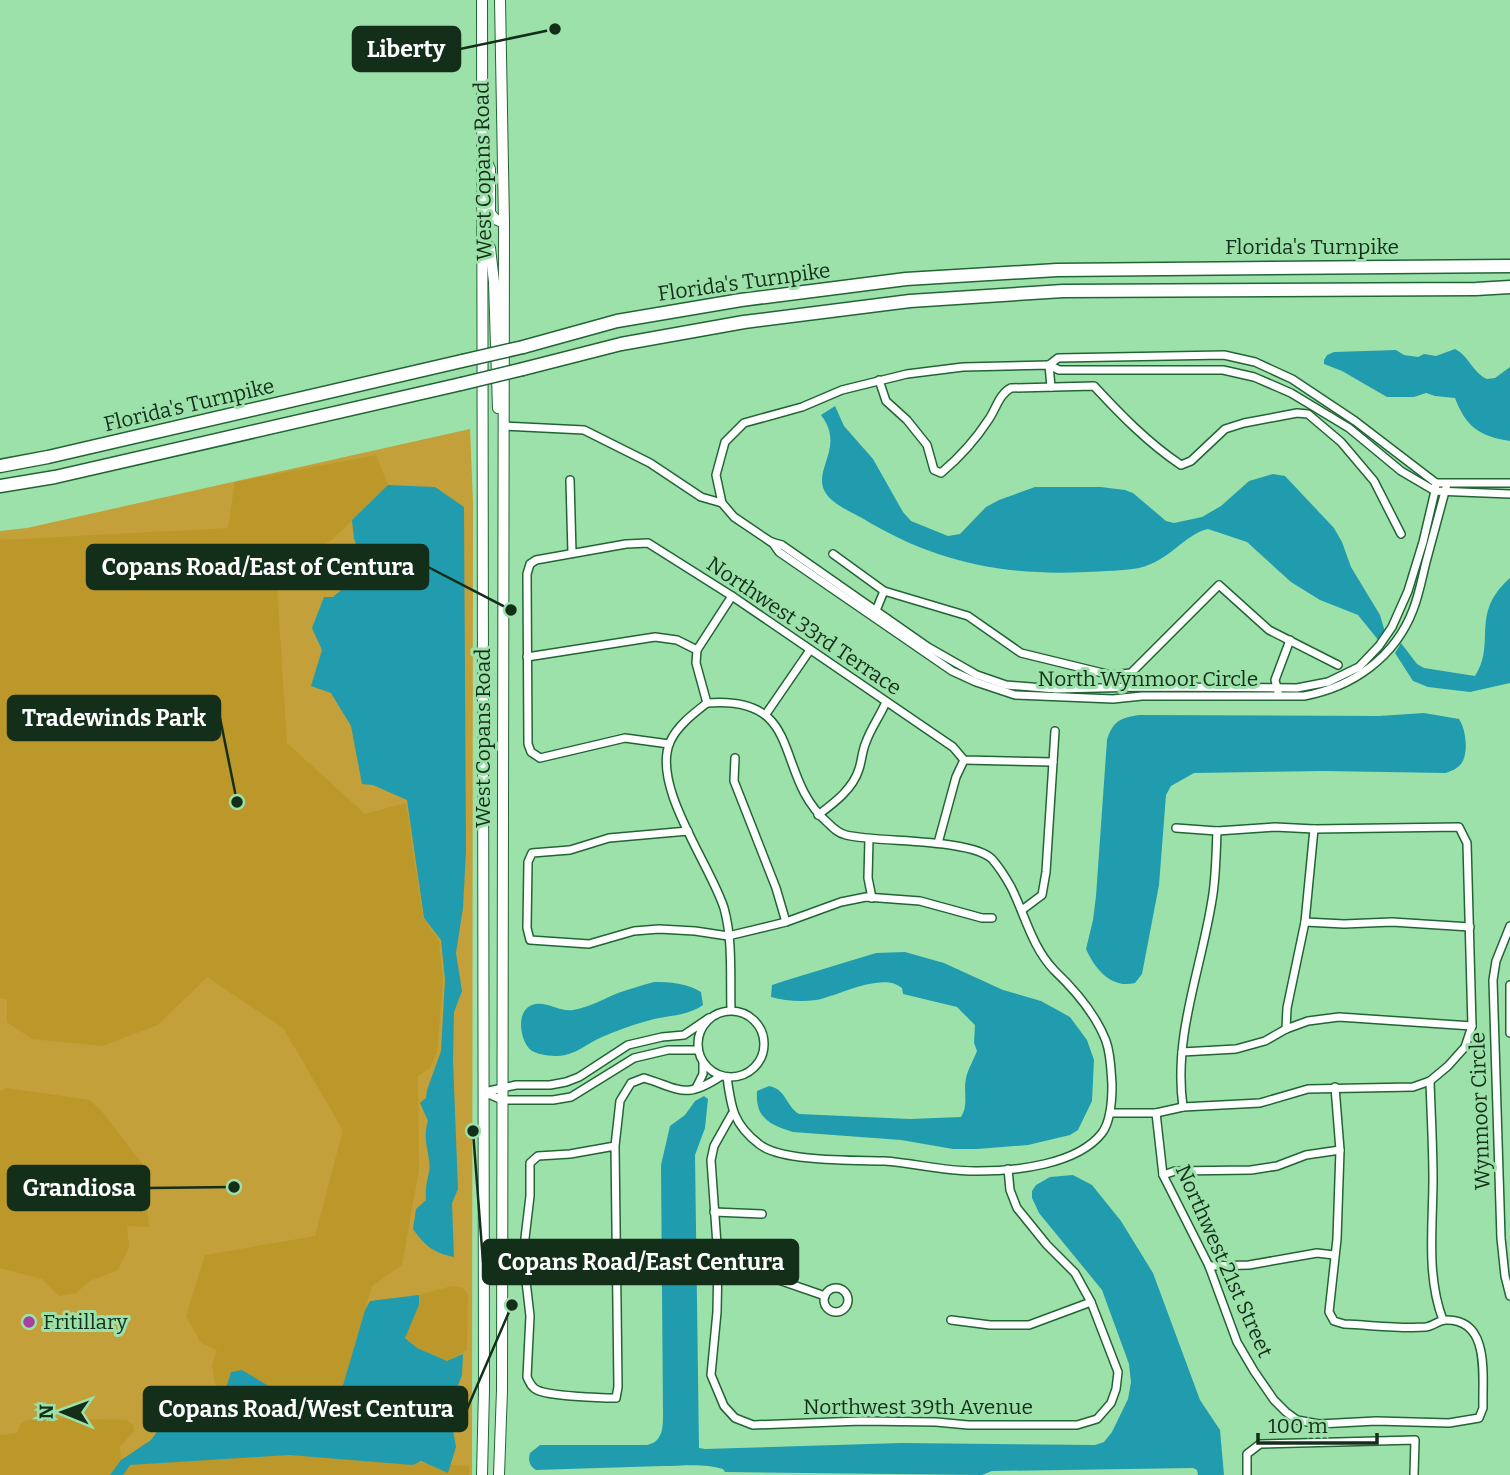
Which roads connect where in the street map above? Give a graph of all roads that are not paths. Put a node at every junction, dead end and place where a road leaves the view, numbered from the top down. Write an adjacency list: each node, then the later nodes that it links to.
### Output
1 (482, 0): 3 (main road, West Copans Road)
2 (500, 0): 4 (main road, West Copans Road)
3 (482, 148): 4 (main road); 5 (main road, West Copans Road)
4 (503, 223): 14 (main road, West Copans Road)
5 (483, 240): 14 (main road); 32 (main road, West Copans Road)
6 (1510, 266): 17 (highway, Florida's Turnpike, bridge)
7 (1510, 287): 8 (highway, Florida's Turnpike)
8 (1476, 289): 9 (highway); 21 (highway, Florida's Turnpike, bridge)
9 (1510, 293)
10 (1049, 365): 11 (street); 12 (street); 13 (street); 15 (street)
11 (879, 380): 12 (street); 25 (street)
12 (1052, 387): 16 (street)
13 (1355, 421): 15 (street); 22 (street)
14 (503, 426): 25 (street, North Wynmoor Circle); 33 (main road, West Copans Road)
15 (1349, 428): 16 (street); 22 (street)
16 (1337, 439): 26 (street)
17 (0, 466)
18 (570, 480): 27 (street)
19 (1510, 483): 20 (street)
20 (1447, 484): 22 (street); 23 (street, North Wynmoor Circle)
21 (0, 486)
22 (1436, 487): 23 (street); 41 (street, North Wynmoor Circle)
23 (1445, 493): 24 (street); 41 (street, North Wynmoor Circle)
24 (1510, 494)
25 (722, 503): 31 (street, North Wynmoor Circle)
26 (1401, 534)
27 (572, 554): 30 (street, Northwest 33rd Terrace); 37 (street, Northwest 33rd Terrace)
28 (833, 554): 29 (street)
29 (884, 591): 31 (street); 39 (street)
30 (732, 596): 35 (street); 36 (street, Northwest 33rd Terrace)
31 (874, 614): 40 (street, North Wynmoor Circle); 42 (street, North Wynmoor Circle)
32 (484, 635): 33 (main road); 83 (main road, West Copans Road)
33 (502, 635): 80 (main road, West Copans Road)
34 (1290, 640): 38 (street); 39 (street); 41 (street)
35 (697, 650): 37 (street); 44 (street)
36 (810, 650): 43 (street, Northwest 33rd Terrace); 45 (street)
37 (527, 657): 47 (street)
38 (1338, 665)
39 (1111, 675): 40 (street)
40 (1111, 689): 41 (street, North Wynmoor Circle); 42 (street)
41 (1278, 692): 42 (street, North Wynmoor Circle)
42 (1112, 699)
43 (886, 702): 49 (street, Northwest 33rd Terrace); 51 (street)
44 (706, 703): 45 (street); 47 (street)
45 (766, 714): 51 (street)
46 (1055, 731): 50 (street)
47 (669, 744): 54 (street)
48 (735, 758): 61 (street)
49 (964, 760): 50 (street); 57 (street)
50 (1053, 762): 59 (street)
51 (818, 815): 56 (street)
52 (1176, 828): 55 (street)
53 (1314, 829): 55 (street); 62 (street); 64 (street)
54 (688, 831): 65 (street); 65 (street)
55 (1217, 831): 74 (street)
56 (869, 839): 57 (street); 58 (street)
57 (938, 843): 59 (street)
58 (872, 898): 60 (street); 61 (street)
59 (1022, 910): 88 (street)
60 (992, 918)
61 (786, 922): 65 (street)
62 (1305, 922): 64 (street); 70 (street)
63 (1510, 926): 96 (street, Wynmoor Circle)
64 (1470, 927): 69 (street)
65 (728, 936): 67 (street)
66 (1510, 985): 71 (street, Wynmoor Circle)
67 (731, 1010): 68 (street); 77 (street)
68 (709, 1018): 72 (street); 73 (street)
69 (1472, 1026): 70 (street); 78 (street)
70 (1286, 1029): 74 (street)
71 (1510, 1033)
72 (647, 1040): 75 (street); 79 (street)
73 (698, 1050): 75 (street); 76 (street)
74 (1182, 1052): 86 (street)
75 (649, 1055): 84 (street)
76 (701, 1060): 77 (street); 82 (street)
77 (724, 1076): 82 (street); 89 (street)
78 (1430, 1081): 81 (street); 107 (street)
79 (566, 1082): 80 (street); 84 (street)
80 (502, 1087): 83 (street); 85 (main road, West Copans Road)
81 (1335, 1087): 86 (street); 91 (street)
82 (695, 1089): 90 (street)
83 (484, 1092): 85 (street); 104 (main road, West Copans Road)
84 (572, 1097): 85 (street)
85 (502, 1100): 105 (main road, West Copans Road)
86 (1183, 1107): 87 (street)
87 (1156, 1112): 88 (street); 93 (street, Northwest 21st Street)
88 (1110, 1113): 92 (street)
89 (732, 1114): 92 (street); 94 (street)
90 (615, 1146): 90 (street)
91 (1340, 1150): 93 (street); 98 (street)
92 (1008, 1169): 103 (street)
93 (1163, 1175): 100 (street, Northwest 21st Street)
94 (715, 1212): 95 (street); 99 (street)
95 (762, 1214)
96 (1501, 1215): 97 (street); 102 (street, Wynmoor Circle)
97 (1510, 1215)
98 (1334, 1255): 100 (street); 107 (street)
99 (718, 1259): 101 (street); 103 (street, Northwest 39th Avenue)
100 (1209, 1266): 107 (street, Northwest 21st Street)
101 (824, 1296)
102 (1510, 1296)
103 (1091, 1302): 106 (street)
104 (484, 1319): 105 (main road); 108 (main road, West Copans Road)
105 (502, 1319): 109 (main road, West Copans Road)
106 (951, 1320)
107 (1443, 1320)
108 (482, 1475)
109 (499, 1475)
110 (1247, 1475): 111 (street)
111 (1414, 1475)

